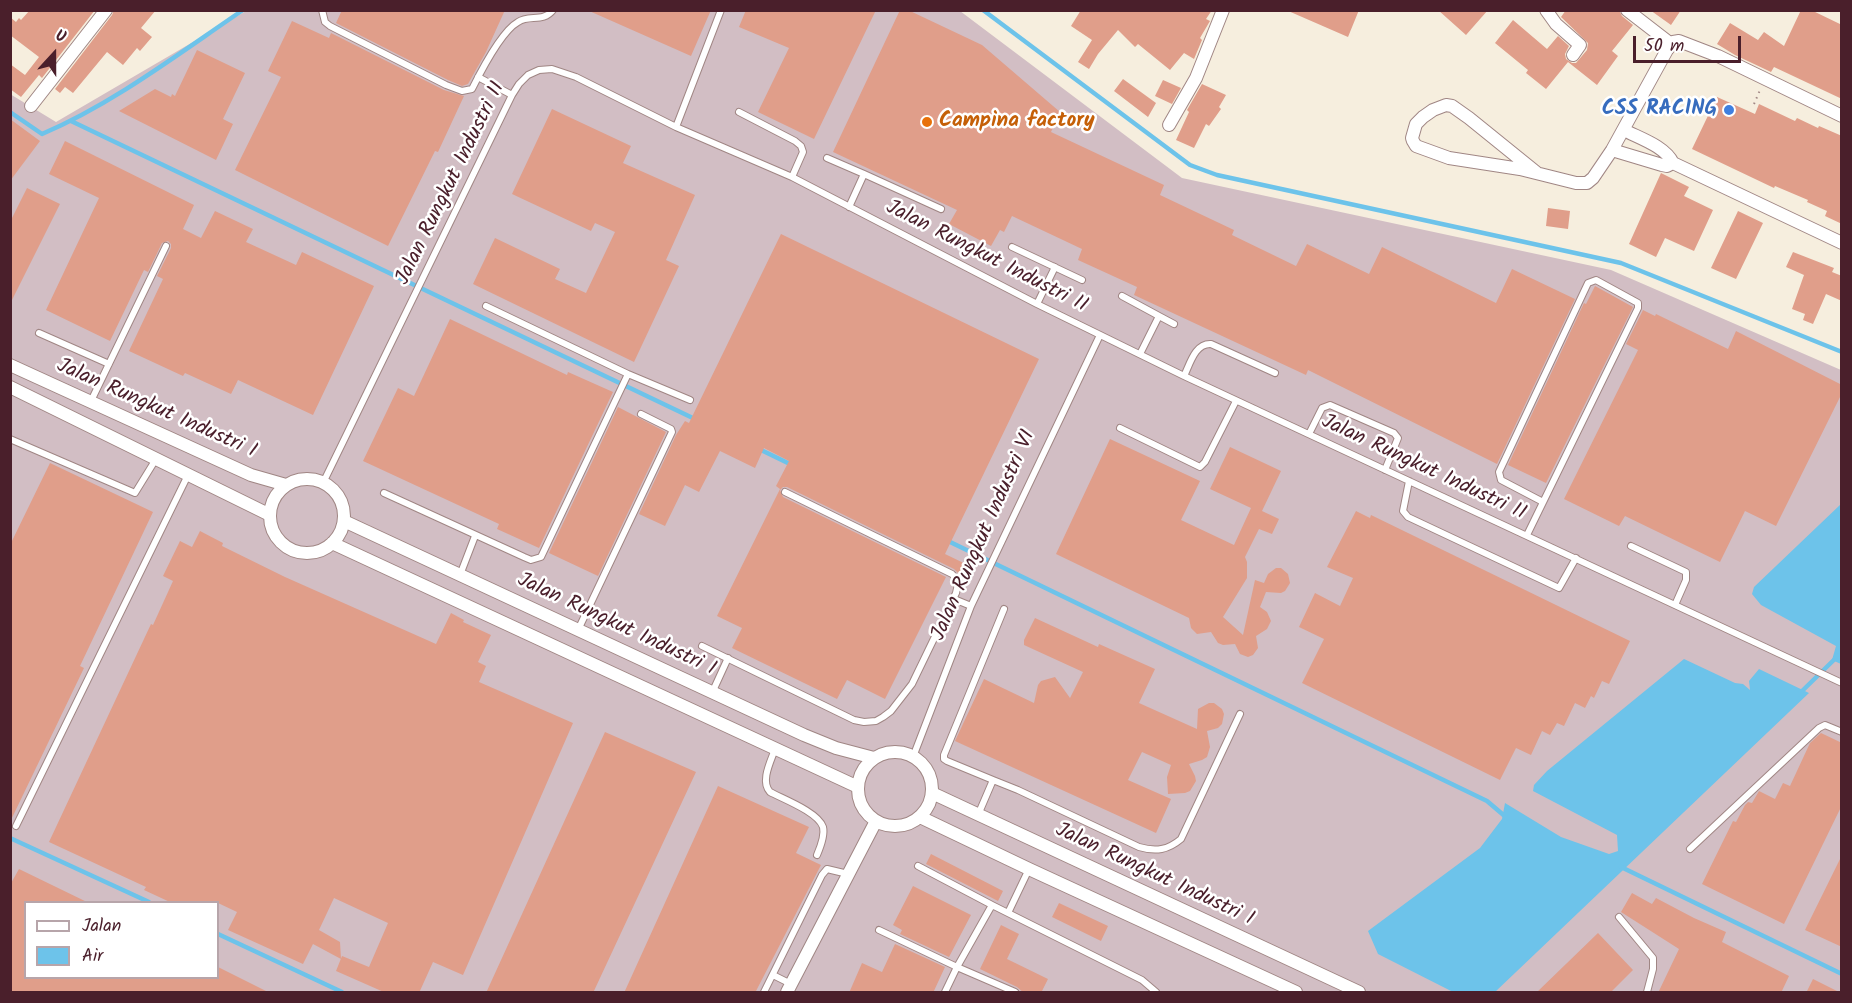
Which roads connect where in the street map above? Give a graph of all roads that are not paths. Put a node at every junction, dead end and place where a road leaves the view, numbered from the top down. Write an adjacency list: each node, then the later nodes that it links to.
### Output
1 (321, 10): 10 (lane)
2 (552, 10): 10 (lane)
3 (721, 10): 16 (lane)
4 (1223, 10): 15 (street)
5 (1546, 10): 9 (street)
6 (1627, 10): 8 (street)
7 (102, 15): 12 (street)
8 (1671, 44): 14 (street); 17 (street)
9 (1573, 55)
10 (478, 77): 11 (lane)
11 (512, 95): 16 (lane, Jalan Rungkut Industri II); 56 (lane, Jalan Rungkut Industri II)
12 (31, 106)
13 (739, 112): 23 (lane)
14 (1842, 117)
15 (1169, 125)
16 (676, 127): 23 (lane, Jalan Rungkut Industri II)
17 (1624, 130): 18 (street); 20 (street)
18 (1612, 150): 20 (street); 21 (street)
19 (827, 158): 22 (lane)
20 (1673, 163): 26 (street)
21 (1537, 173): 21 (street)
22 (864, 174): 24 (lane); 25 (lane)
23 (792, 177): 24 (lane, Jalan Rungkut Industri II)
24 (849, 207): 32 (lane, Jalan Rungkut Industri II)
25 (941, 209)
26 (1842, 243)
27 (166, 246): 39 (lane)
28 (1012, 247): 29 (lane)
29 (1055, 267): 30 (lane); 32 (lane)
30 (1083, 280)
31 (1122, 296): 34 (lane)
32 (1037, 304): 37 (lane, Jalan Rungkut Industri II)
33 (486, 306): 42 (lane)
34 (1159, 316): 35 (lane); 38 (lane)
35 (1174, 324)
36 (39, 333): 39 (lane)
37 (1100, 335): 38 (lane, Jalan Rungkut Industri II); 71 (lane, Jalan Rungkut Industri VI)
38 (1140, 354): 43 (lane, Jalan Rungkut Industri II)
39 (109, 364): 47 (lane)
40 (10, 365): 47 (street, Jalan Rungkut Industri I)
41 (1275, 373): 43 (lane)
42 (628, 376): 45 (lane); 64 (lane)
43 (1184, 376): 46 (lane, Jalan Rungkut Industri II)
44 (10, 387): 52 (street, Jalan Rungkut Industri I)
45 (690, 400)
46 (1236, 400): 49 (lane); 50 (lane, Jalan Rungkut Industri II)
47 (91, 402): 57 (street, Jalan Rungkut Industri I)
48 (641, 414): 73 (lane)
49 (1120, 428)
50 (1309, 434): 53 (lane, Jalan Rungkut Industri II); 53 (lane)
51 (10, 439): 52 (lane)
52 (156, 459): 54 (street, Jalan Rungkut Industri I)
53 (1385, 470): 55 (lane, Jalan Rungkut Industri II)
54 (188, 475): 61 (street, Jalan Rungkut Industri I); 89 (lane)
55 (1409, 481): 63 (lane, Jalan Rungkut Industri II); 67 (lane)
56 (324, 483): 57 (street); 62 (street)
57 (286, 485): 61 (street)
58 (384, 492): 64 (lane)
59 (785, 492): 69 (lane)
60 (1543, 502): 60 (lane); 63 (lane)
61 (270, 515): 65 (street)
62 (344, 521): 65 (street); 68 (street, Jalan Rungkut Industri I)
63 (1527, 535): 67 (lane, Jalan Rungkut Industri II)
64 (475, 536): 68 (lane)
65 (332, 543): 80 (street, Jalan Rungkut Industri I)
66 (1631, 546): 70 (lane)
67 (1576, 558): 70 (lane, Jalan Rungkut Industri II)
68 (460, 575): 73 (street, Jalan Rungkut Industri I)
69 (954, 599): 71 (lane); 75 (lane)
70 (1675, 605): 76 (lane, Jalan Rungkut Industri II)
71 (971, 606): 81 (lane, Jalan Rungkut Industri VI)
72 (1004, 609): 83 (lane)
73 (578, 630): 77 (street, Jalan Rungkut Industri I)
74 (702, 646): 75 (lane)
75 (728, 658): 77 (lane)
76 (1842, 683)
77 (712, 693): 82 (street, Jalan Rungkut Industri I)
78 (1240, 714): 83 (lane)
79 (1842, 732): 90 (lane)
80 (775, 749): 84 (street, Jalan Rungkut Industri I); 91 (lane)
81 (913, 757): 82 (street); 85 (street)
82 (874, 758): 84 (street)
83 (993, 780): 86 (lane)
84 (858, 787): 88 (street)
85 (932, 793): 86 (street, Jalan Rungkut Industri I); 87 (street)
86 (978, 815): 107 (street, Jalan Rungkut Industri I)
87 (920, 817): 88 (street); 93 (street)
88 (876, 821): 94 (street)
89 (15, 826)
90 (1690, 849)
91 (817, 855)
92 (918, 866): 95 (lane)
93 (1029, 869): 96 (lane); 106 (street)
94 (849, 874): 100 (lane); 101 (street)
95 (992, 905): 96 (lane); 99 (lane)
96 (1008, 913): 105 (lane)
97 (1619, 918): 108 (lane)
98 (879, 930): 99 (lane)
99 (957, 967): 103 (lane); 104 (lane)
100 (773, 975): 101 (lane); 102 (lane)
101 (789, 989)
102 (765, 993)
103 (945, 993)
104 (1015, 993)
105 (1156, 993)
106 (1296, 993)
107 (1359, 993)
108 (1647, 993)

